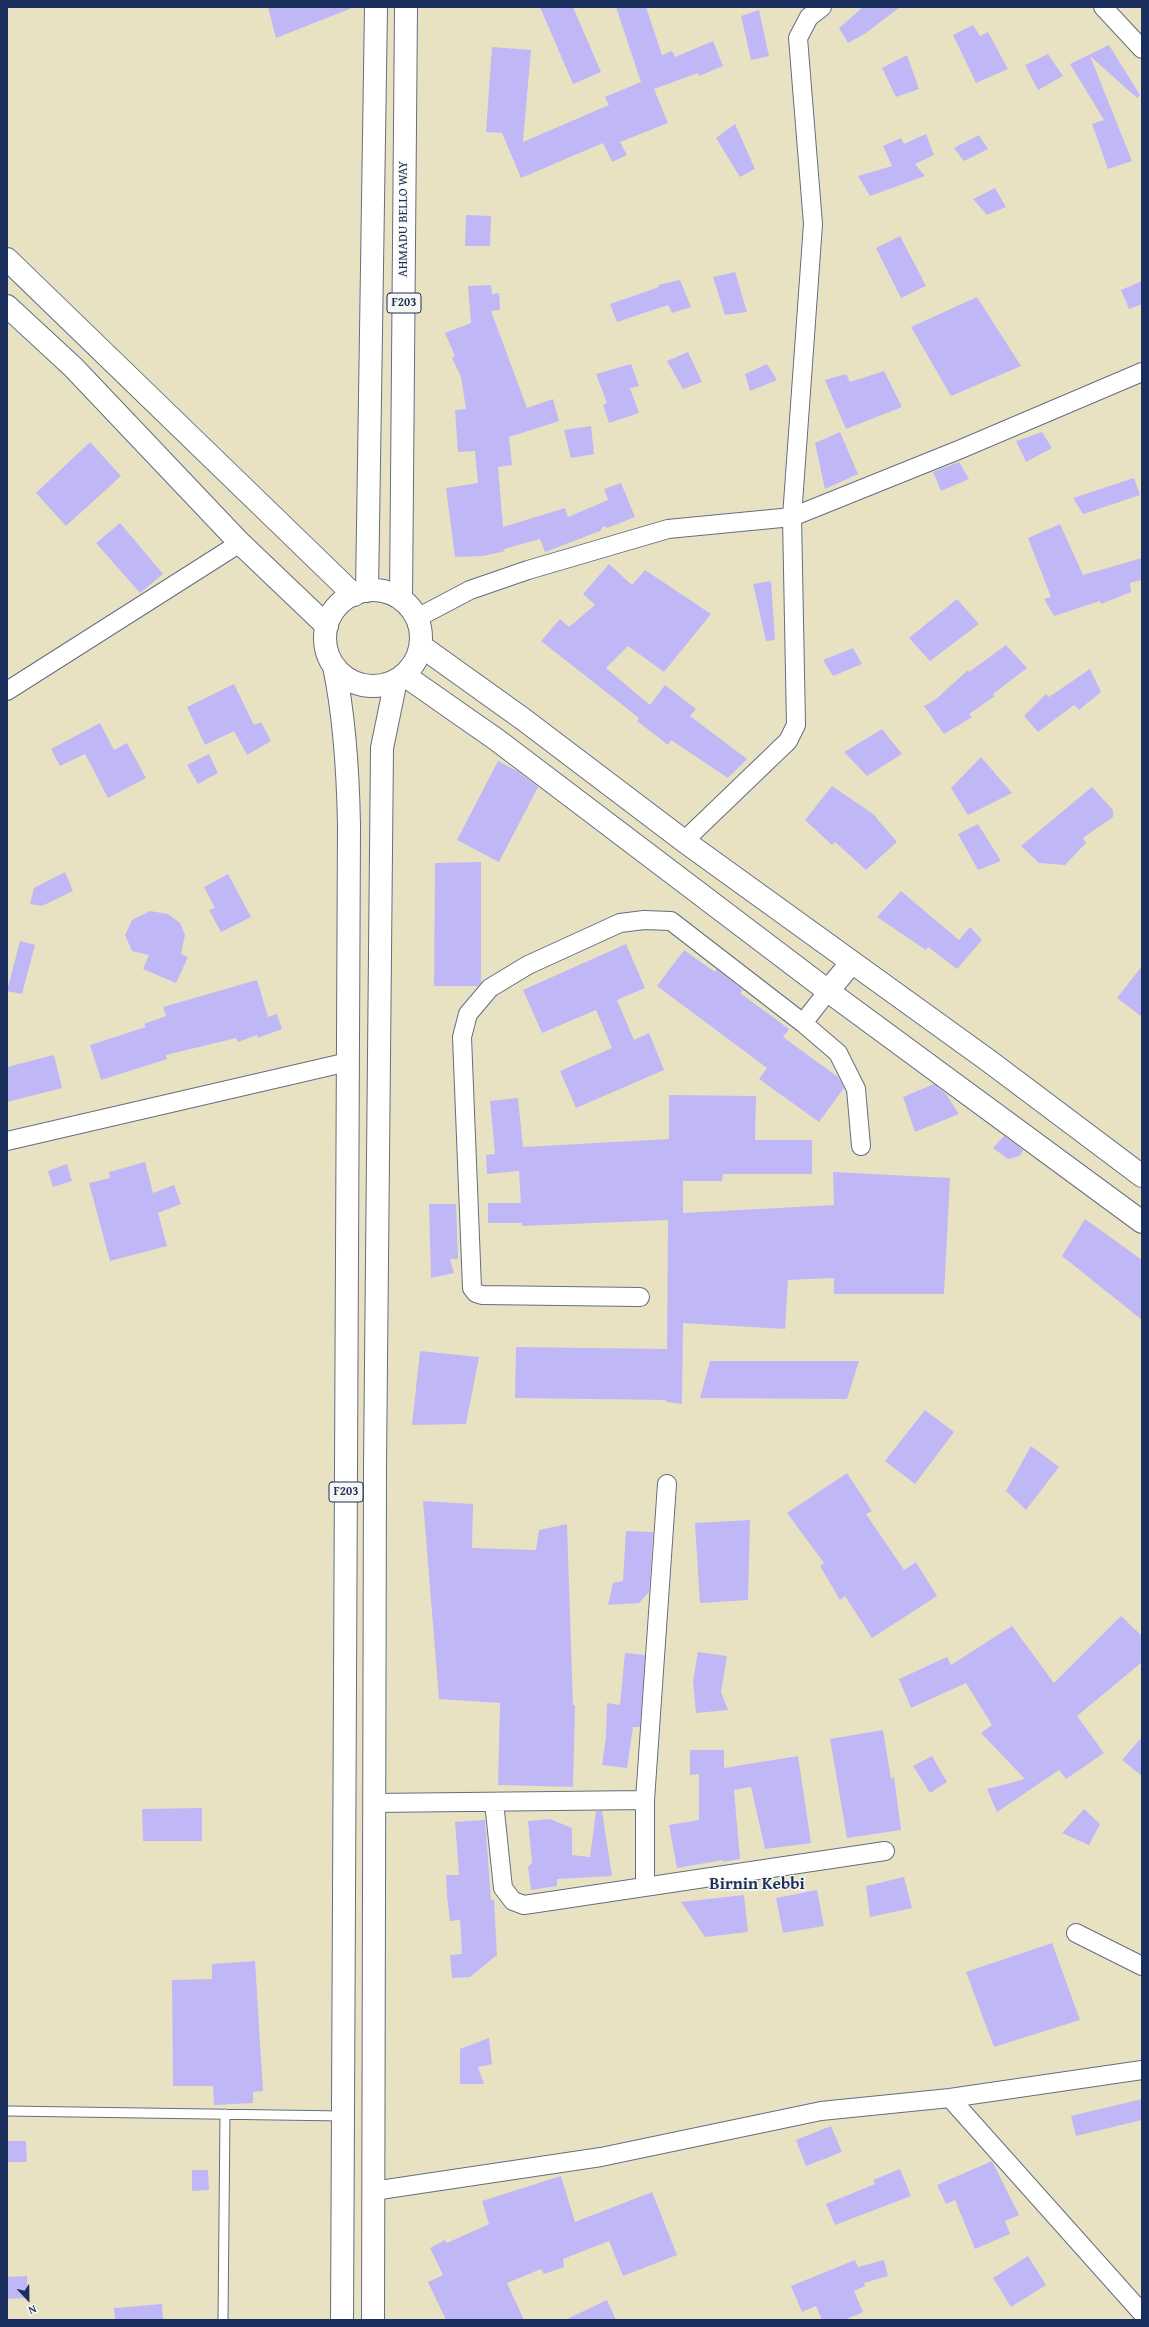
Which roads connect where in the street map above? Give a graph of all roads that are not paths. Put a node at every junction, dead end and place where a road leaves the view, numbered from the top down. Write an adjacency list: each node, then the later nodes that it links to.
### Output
1 (376, 7): 13 (main road, F203)
2 (406, 7): 14 (main road, AHMADU BELLO WAY / F203)
3 (822, 7): 11 (street)
4 (1103, 7): 5 (street)
5 (1142, 49)
6 (7, 259): 8 (main road)
7 (7, 306): 9 (main road)
8 (57, 307): 9 (main road); 13 (main road)
9 (36, 332): 12 (main road)
10 (1142, 372): 11 (street)
11 (792, 516): 15 (street); 21 (street)
12 (240, 542): 16 (main road); 20 (street)
13 (360, 593): 14 (main road); 16 (main road)
14 (401, 599): 15 (main road)
15 (417, 618): 17 (main road)
16 (327, 626): 18 (main road)
17 (421, 646): 19 (main road); 21 (main road)
18 (334, 666): 19 (main road); 25 (main road, F203)
19 (400, 678): 23 (main road); 34 (main road, F203)
20 (7, 691)
21 (684, 841): 22 (main road)
22 (852, 962): 23 (main road); 28 (main road)
23 (828, 991): 24 (street); 29 (main road)
24 (804, 1023): 27 (street); 30 (street)
25 (348, 1062): 26 (street); 43 (main road, F203)
26 (7, 1141)
27 (861, 1146)
28 (1142, 1176)
29 (1142, 1222)
30 (640, 1297)
31 (666, 1484): 32 (street)
32 (645, 1800): 33 (street); 36 (street)
33 (494, 1802): 34 (street); 36 (street)
34 (374, 1803): 44 (main road, F203)
35 (885, 1851): 36 (street)
36 (645, 1886)
37 (1076, 1933): 38 (street)
38 (1142, 1966)
39 (1142, 2070): 40 (street)
40 (950, 2098): 44 (street); 45 (street)
41 (7, 2111): 42 (lane)
42 (225, 2114): 43 (lane); 46 (lane)
43 (343, 2116): 47 (main road, F203)
44 (373, 2191): 48 (main road, F203)
45 (1142, 2313)
46 (223, 2320)
47 (342, 2320)
48 (373, 2320)

